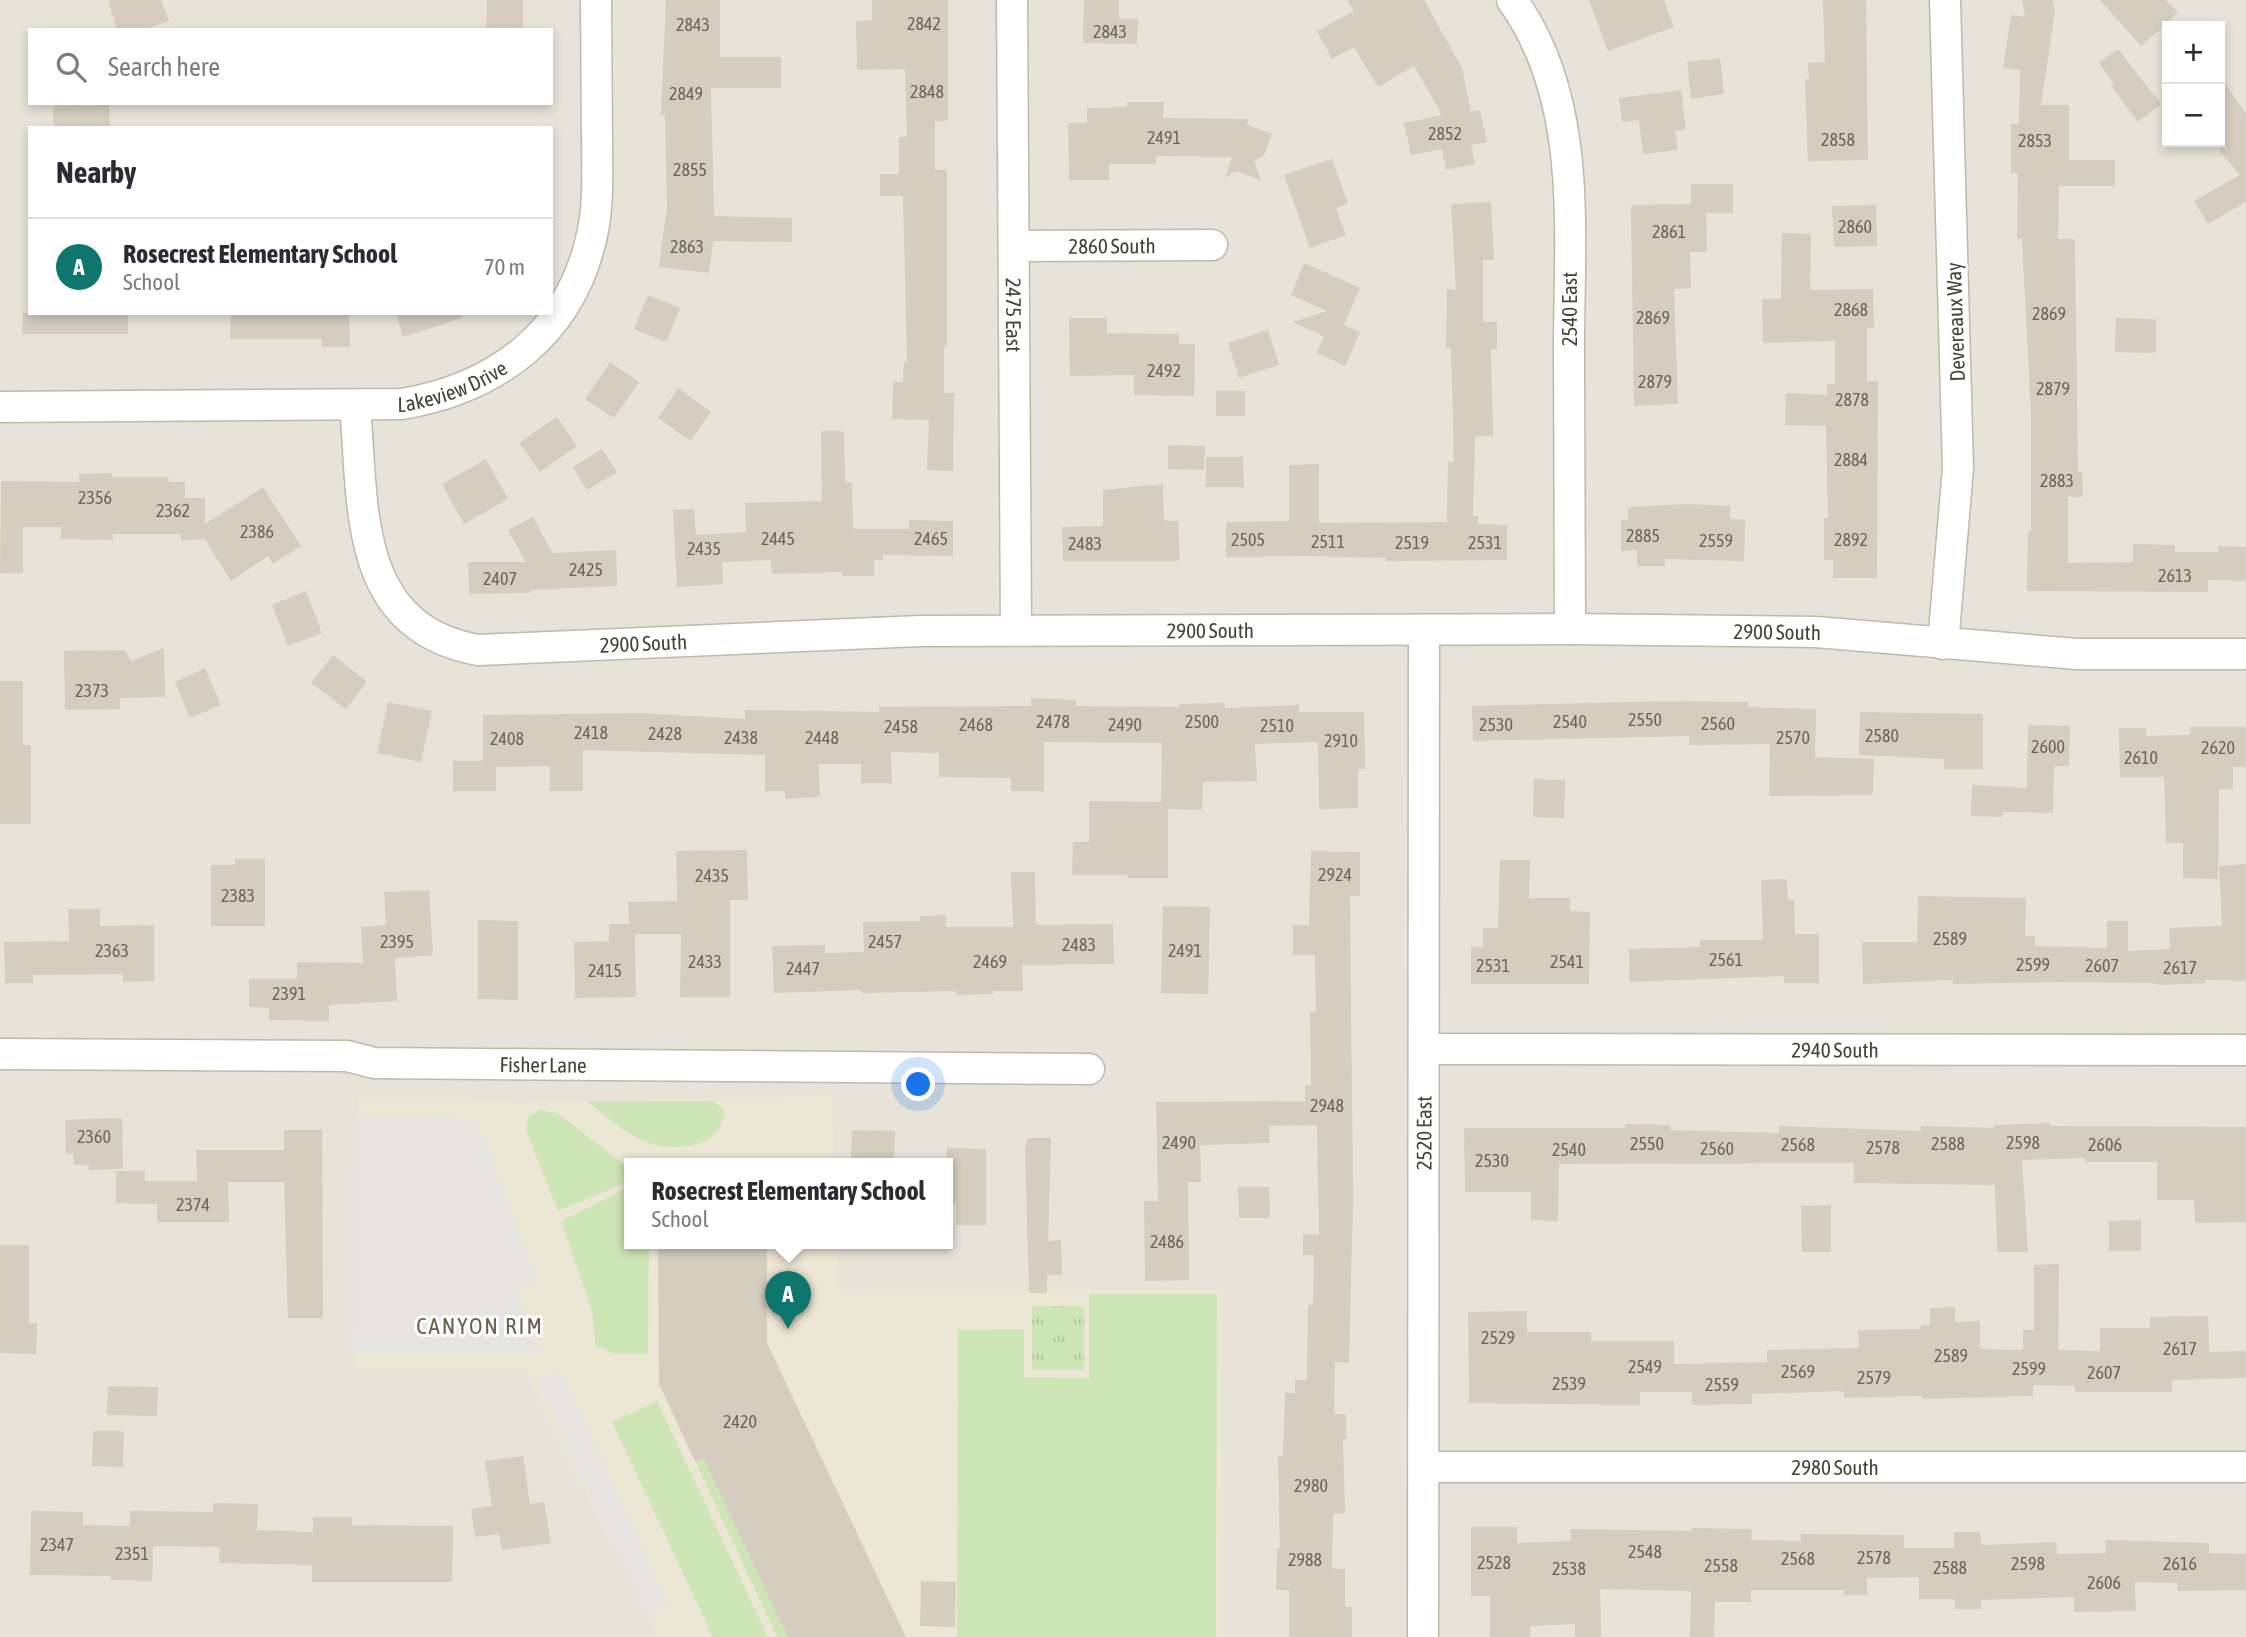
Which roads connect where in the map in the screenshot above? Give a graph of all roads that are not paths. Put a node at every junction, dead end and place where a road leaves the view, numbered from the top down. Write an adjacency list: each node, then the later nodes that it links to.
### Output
1 (596, 0): 7 (street, Lakeview Drive)
2 (1013, 0): 6 (street, 2475 East)
3 (1512, 0): 9 (street, 2540 East)
4 (1945, 0): 12 (street, Devereaux Way)
5 (1212, 245): 6 (street, 2860 South)
6 (1014, 247): 10 (street, 2475 East)
7 (355, 406): 8 (street, Lakeview Drive); 10 (street, 2900 South)
8 (0, 407)
9 (1570, 629): 11 (street, 2900 South); 12 (street, 2900 South)
10 (1016, 630): 11 (street, 2900 South)
11 (1424, 630): 14 (street, 2520 East)
12 (1943, 644): 13 (street, 2900 South)
13 (2246, 654)
14 (1424, 1049): 15 (street, 2940 South); 18 (street, 2520 East)
15 (2246, 1050)
16 (0, 1054): 17 (street, Fisher Lane)
17 (1089, 1069)
18 (1424, 1467): 19 (street, 2980 South); 20 (street, 2520 East)
19 (2246, 1467)
20 (1423, 1637)

